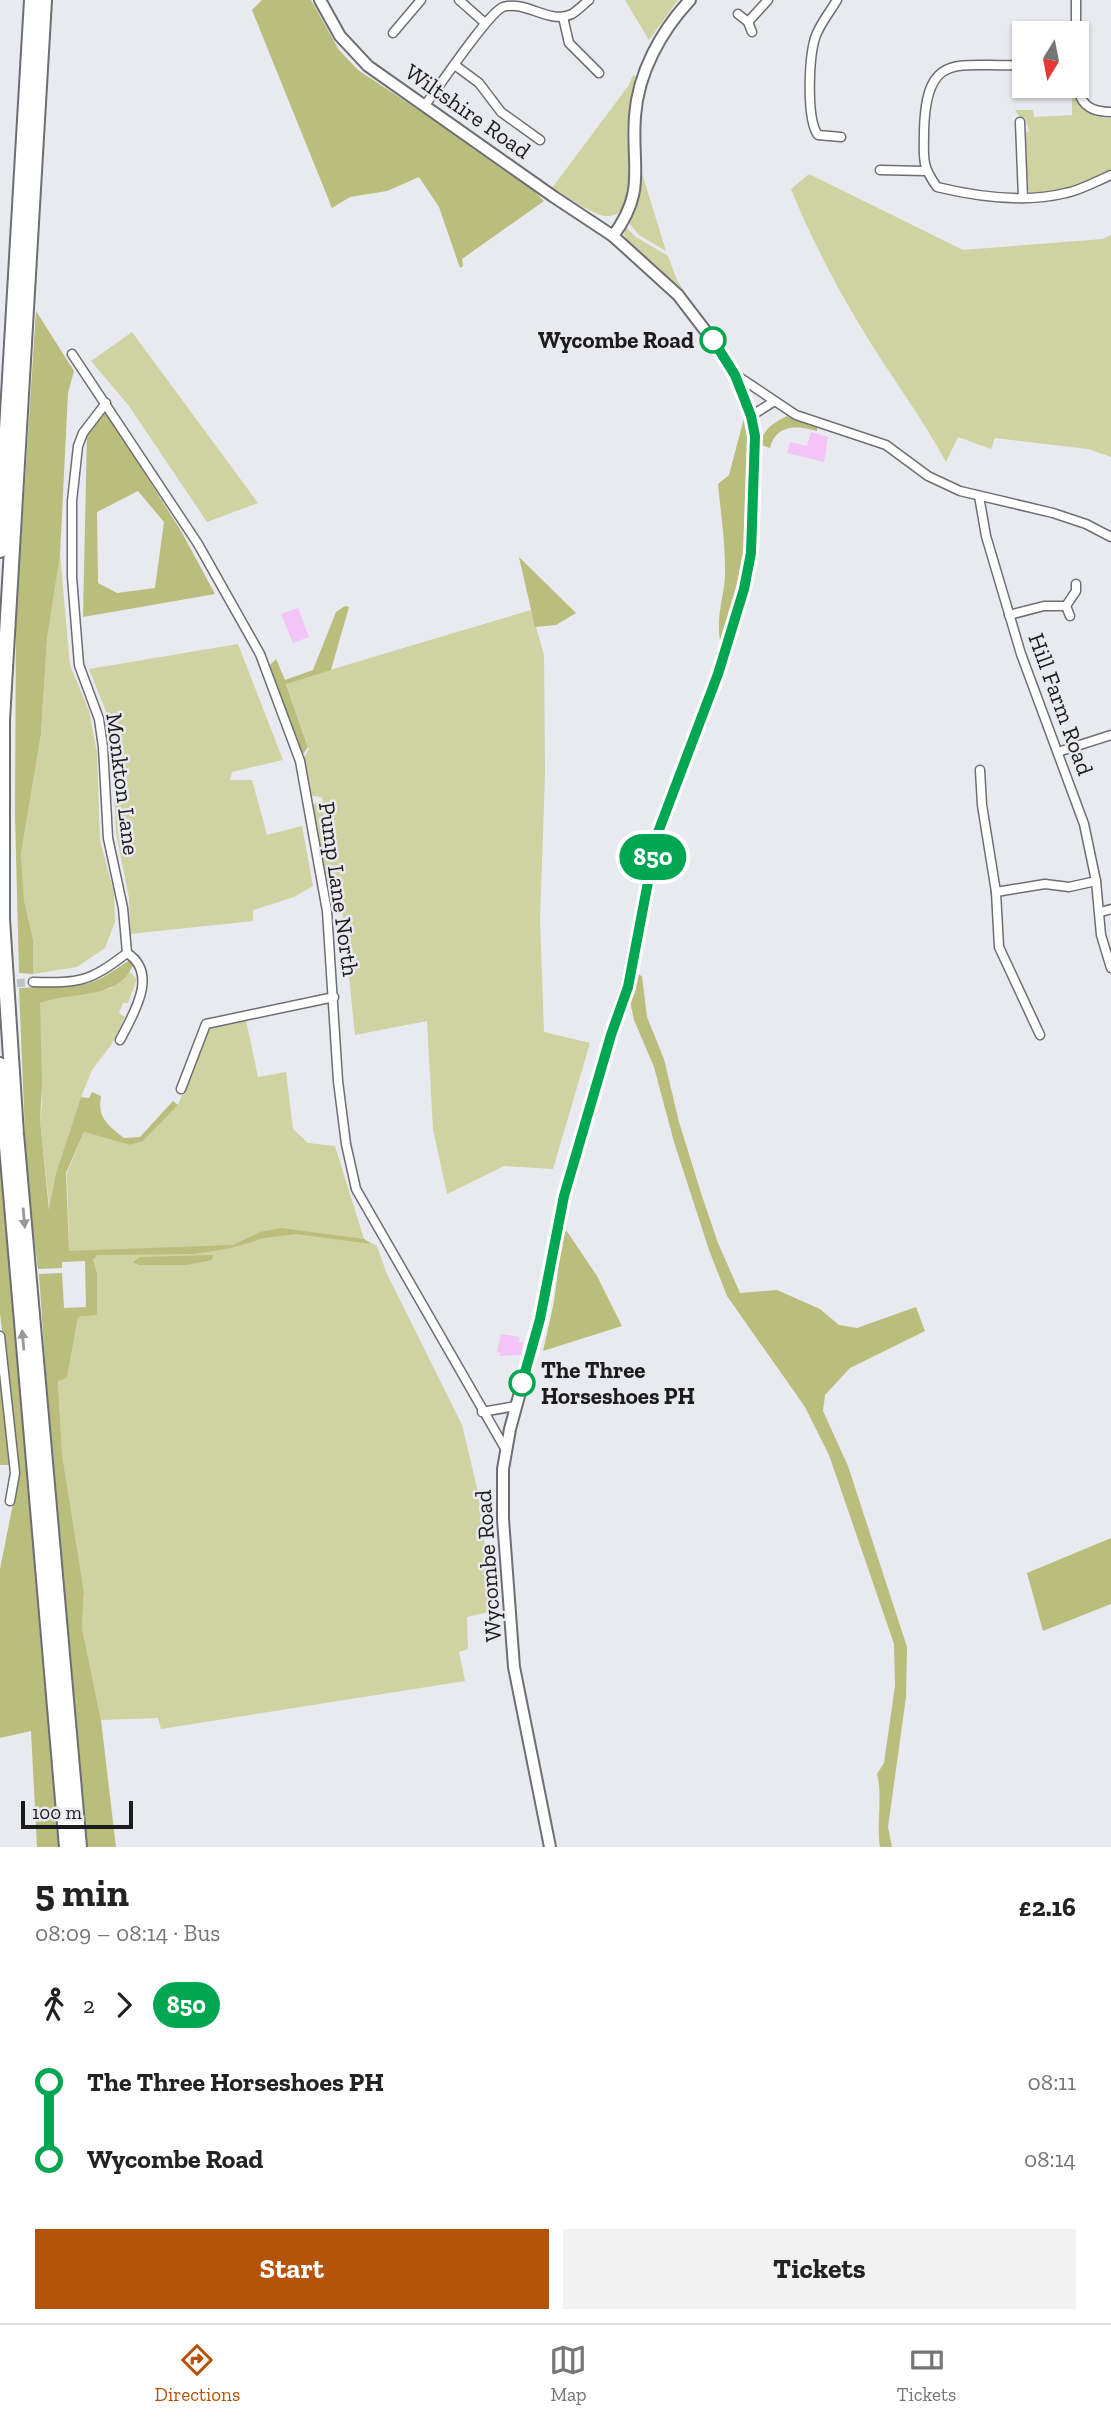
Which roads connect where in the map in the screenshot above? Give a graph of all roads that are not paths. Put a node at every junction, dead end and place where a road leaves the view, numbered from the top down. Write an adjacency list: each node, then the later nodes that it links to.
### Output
1 (26, 0): 20 (highway)
2 (33, 0): 20 (highway)
3 (44, 0): 26 (highway)
4 (52, 0): 26 (highway)
5 (320, 0): 25 (street, Wiltshire Road)
6 (421, 0): 19 (street)
7 (459, 0): 17 (street)
8 (589, 0): 14 (street)
9 (690, 0): 37 (street)
10 (768, 0): 16 (street)
11 (837, 0): 29 (street)
12 (1076, 0): 15 (street)
13 (738, 14): 16 (street)
14 (563, 17): 17 (street); 23 (street)
15 (1076, 21)
16 (748, 22): 18 (street)
17 (485, 23): 22 (street)
18 (752, 32)
19 (393, 33)
20 (29, 57): 45 (highway)
21 (1012, 65): 34 (street)
22 (456, 66): 25 (street); 31 (street)
23 (599, 73)
24 (1081, 98): 27 (street)
25 (425, 105): 37 (street, Wiltshire Road)
26 (37, 109): 71 (highway, one-way to 71)
27 (1111, 112)
28 (1022, 126): 36 (street)
29 (829, 136): 30 (street); 32 (street)
30 (841, 137)
31 (540, 140)
32 (828, 146)
33 (880, 170): 34 (street)
34 (925, 171): 36 (street)
35 (1111, 175): 36 (street)
36 (1023, 198)
37 (613, 236): 39 (street, Wycombe Road)
38 (72, 354): 41 (street, Pump Lane North)
39 (735, 375): 40 (street); 42 (street, Wycombe Road)
40 (773, 402): 42 (street); 43 (street)
41 (106, 403): 57 (street, Monkton Lane); 60 (street, Pump Lane North)
42 (751, 416): 66 (street, Wycombe Road)
43 (979, 496): 44 (street); 48 (street, Hill Farm Road)
44 (1111, 537)
45 (0, 550)
46 (1076, 584): 47 (street)
47 (1066, 606): 48 (street); 49 (street)
48 (1009, 615): 51 (street, Hill Farm Road)
49 (1070, 616)
50 (1111, 734): 51 (street)
51 (1058, 752): 53 (street, Hill Farm Road)
52 (983, 775): 54 (street)
53 (1096, 881): 54 (street); 56 (street, Hill Farm Road)
54 (996, 892): 61 (street)
55 (1111, 909): 56 (street)
56 (1101, 912): 58 (street, Hill Farm Road)
57 (127, 953): 59 (street); 62 (street)
58 (1111, 968)
59 (33, 982)
60 (334, 997): 64 (street); 67 (street, Pump Lane North)
61 (1040, 1030)
62 (120, 1040)
63 (0, 1065): 70 (highway, one-way to 63)
64 (181, 1089)
65 (0, 1336): 69 (street)
66 (516, 1406): 67 (street); 68 (street, Wycombe Road)
67 (482, 1412): 68 (street, Pump Lane North)
68 (506, 1450): 72 (street, Wycombe Road)
69 (10, 1501)
70 (67, 1847)
71 (79, 1847)
72 (550, 1847)

